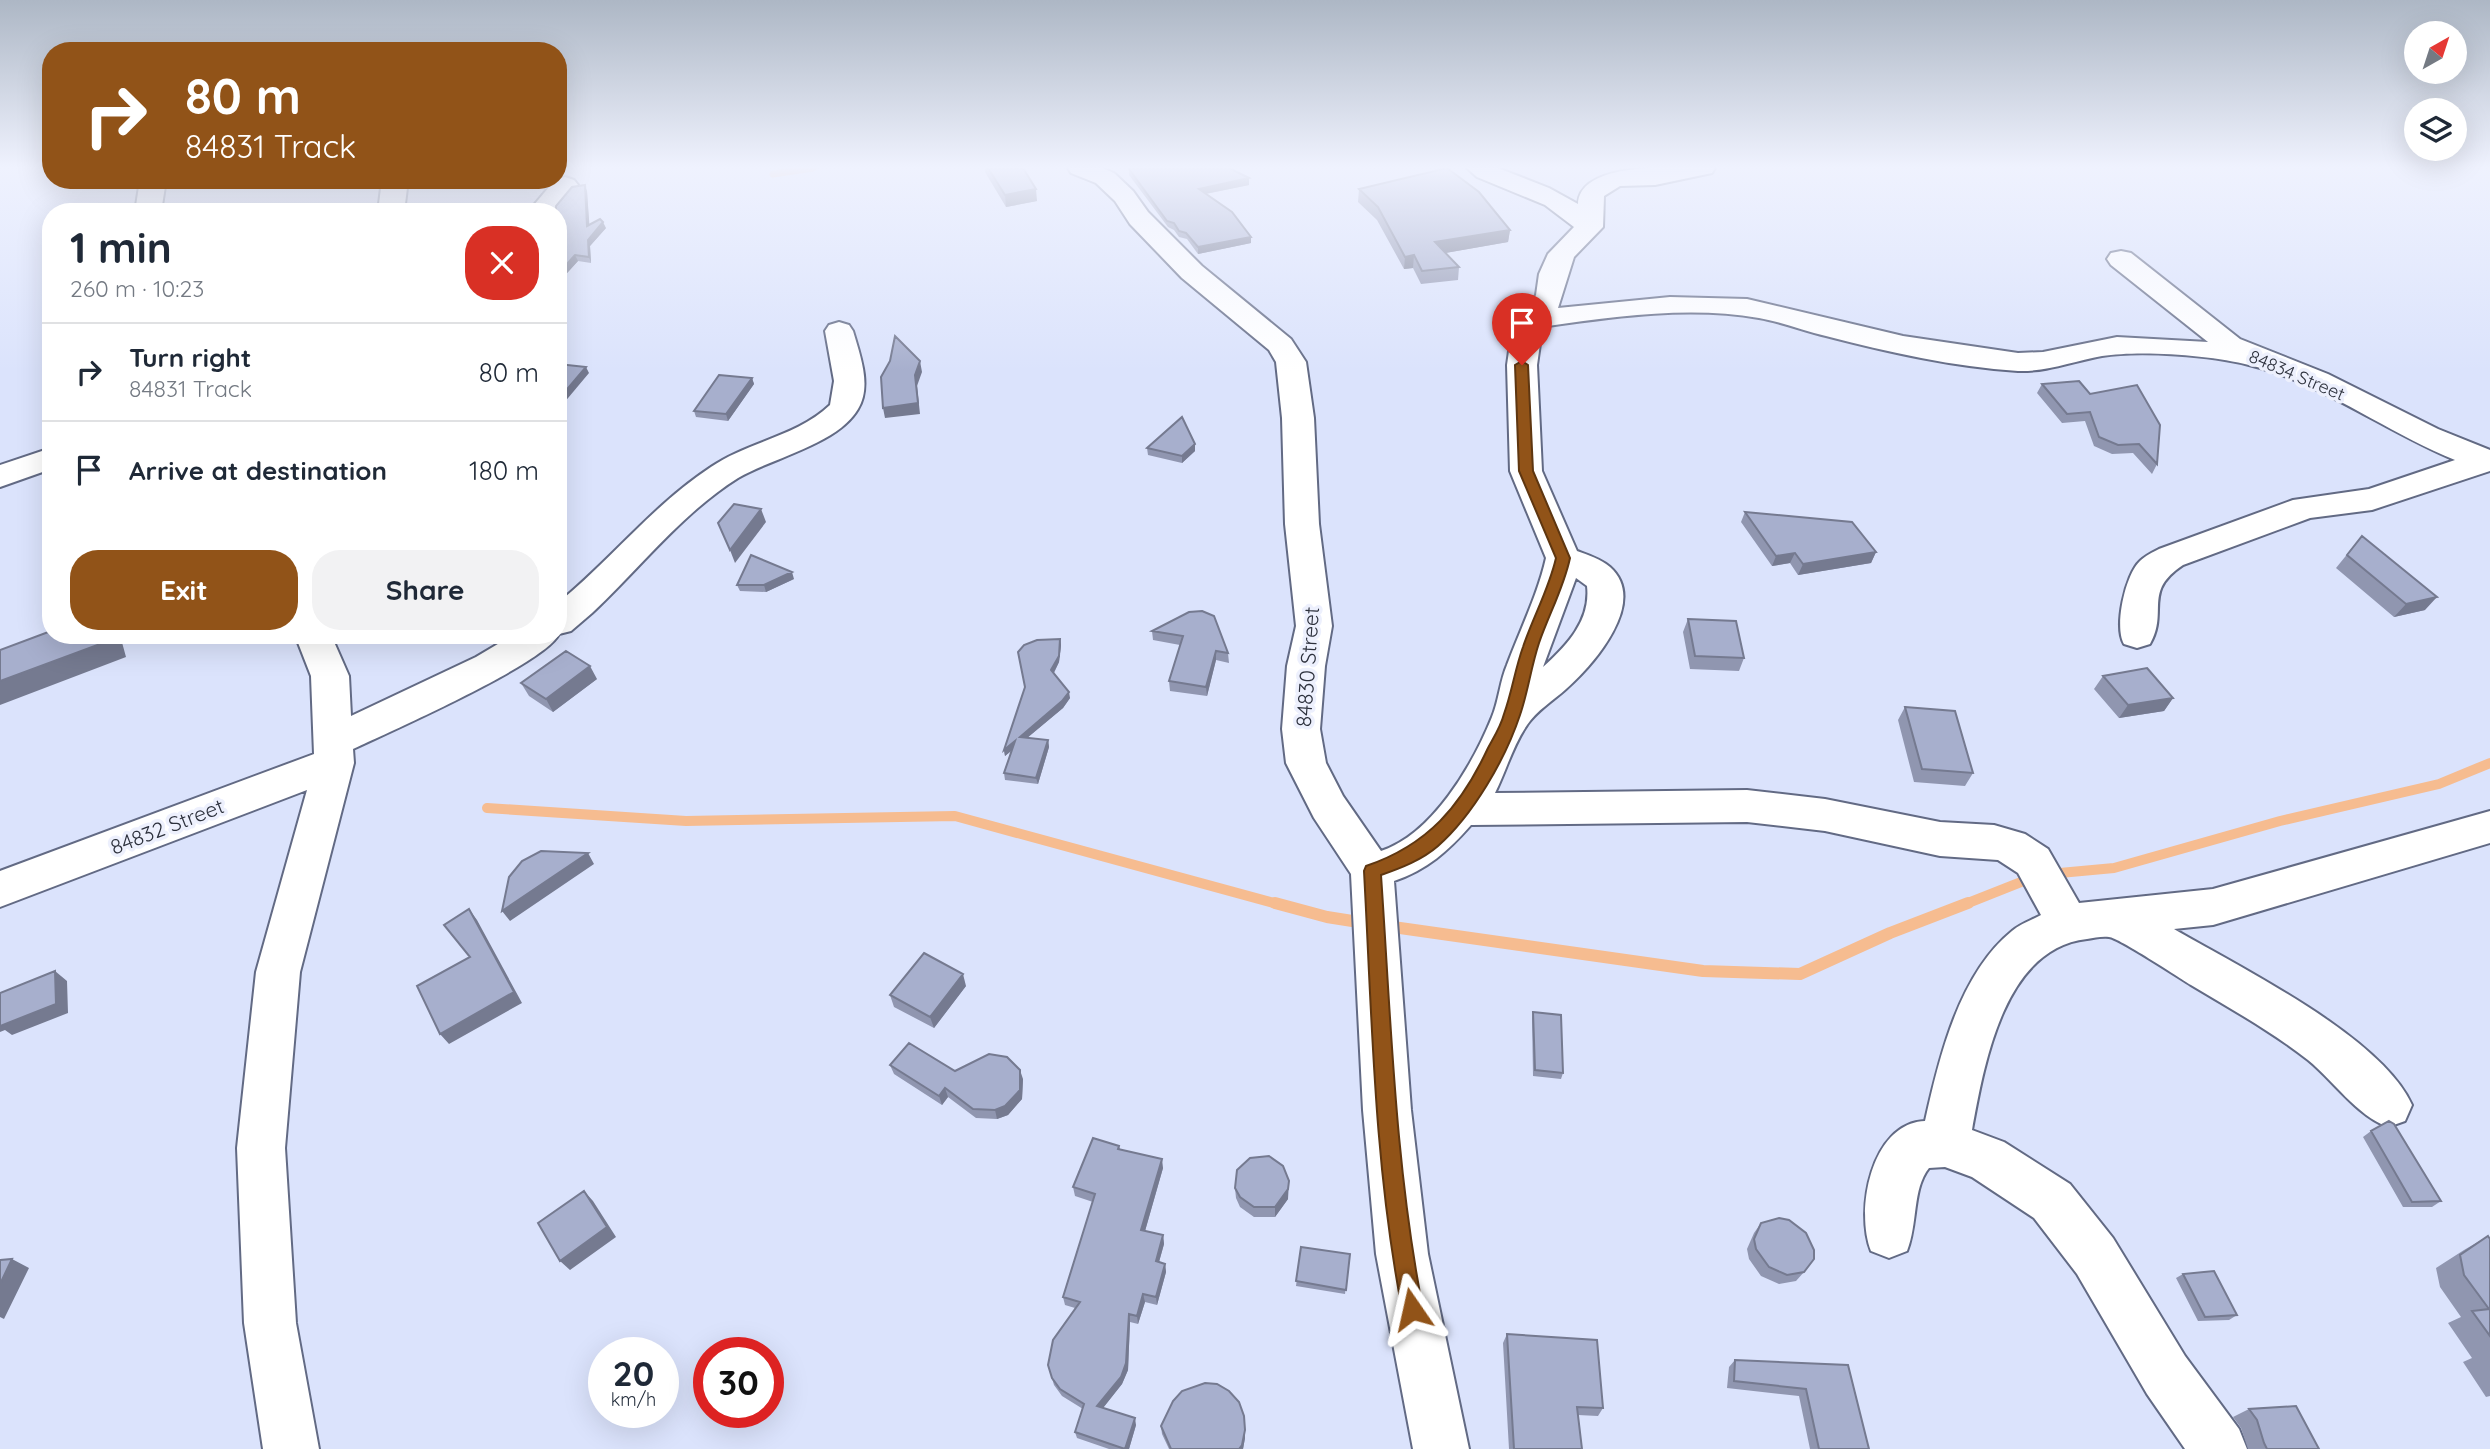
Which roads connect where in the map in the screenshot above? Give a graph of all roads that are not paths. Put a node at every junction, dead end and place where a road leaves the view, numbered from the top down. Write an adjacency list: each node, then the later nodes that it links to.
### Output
1 (1156, 236): 19 (street, 84830 Street)
2 (1582, 236): 4 (street)
3 (2121, 259): 6 (street, 84834 Street)
4 (1540, 319): 6 (street); 10 (street)
5 (839, 331): 11 (street)
6 (2250, 356): 8 (street, 84834 Street)
7 (42, 461): 9 (street)
8 (2490, 461): 12 (street)
9 (0, 477)
10 (1563, 558): 15 (street); 15 (street)
11 (567, 613)
12 (2137, 635)
13 (317, 644): 16 (street)
14 (526, 644): 16 (street, 84832 Street)
15 (1512, 715): 17 (street)
16 (333, 753): 20 (street, 84832 Street); 26 (street)
17 (1461, 809): 19 (street); 22 (street)
18 (2490, 827): 21 (street)
19 (1372, 871): 27 (street)
20 (0, 889)
21 (2113, 916): 22 (street); 23 (street)
22 (2067, 923): 24 (street)
23 (2388, 1105)
24 (1945, 1144): 25 (street); 28 (street)
25 (1889, 1233)
26 (291, 1449)
27 (1441, 1449)
28 (2219, 1449)

